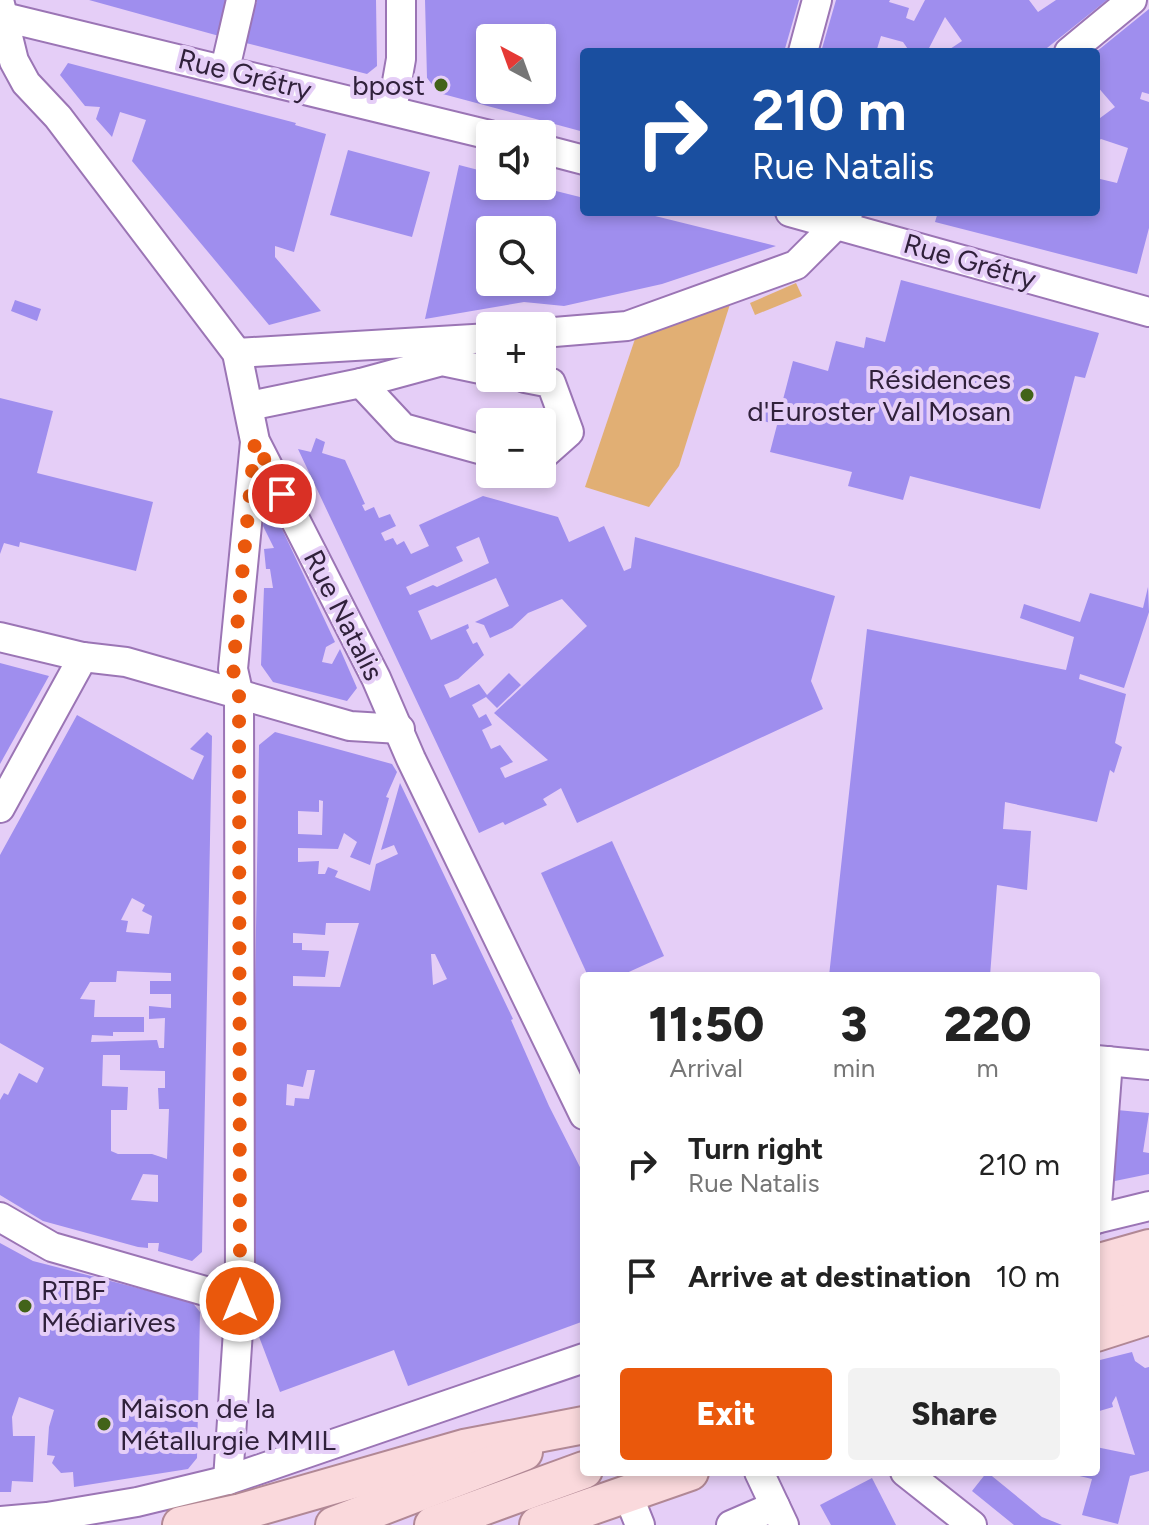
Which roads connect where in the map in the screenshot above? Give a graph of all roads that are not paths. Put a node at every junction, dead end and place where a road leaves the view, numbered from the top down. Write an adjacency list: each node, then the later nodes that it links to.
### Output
1 (241, 0): 8 (street)
2 (401, 0): 9 (street)
3 (817, 0): 6 (street)
4 (1132, 0): 7 (street)
5 (1, 12): 8 (street, Rue Grétry); 17 (street, Rue Natalis)
6 (804, 48)
7 (1074, 48)
8 (225, 69): 9 (street, Rue Grétry)
9 (392, 110): 10 (street, Rue Grétry)
10 (476, 131)
11 (556, 153): 12 (street)
12 (580, 159)
13 (842, 217): 14 (street, Rue Grétry); 15 (street)
14 (1149, 312)
15 (556, 332)
16 (476, 339): 17 (street)
17 (237, 353): 21 (street, Rue Natalis)
18 (476, 368): 19 (street)
19 (361, 383): 21 (street); 24 (street)
20 (554, 392): 23 (street)
21 (249, 406): 22 (street, Rue Natalis)
22 (255, 441): 27 (street); 28 (street, Rue Natalis)
23 (556, 444)
24 (476, 448)
25 (0, 637): 26 (street)
26 (83, 657): 27 (street); 29 (street)
27 (239, 696): 28 (street); 41 (street)
28 (400, 729): 32 (street, Rue Natalis)
29 (0, 808)
30 (1102, 1061): 31 (street); 33 (street)
31 (1149, 1065)
32 (580, 1107)
33 (1100, 1114)
34 (1149, 1206): 36 (street)
35 (0, 1217): 41 (street)
36 (1100, 1218)
37 (1149, 1248): 38 (main road)
38 (1100, 1262)
39 (1149, 1282): 40 (main road)
40 (1100, 1295)
41 (240, 1301): 51 (street)
42 (1149, 1316): 43 (main road)
43 (1100, 1332)
44 (580, 1359): 51 (street)
45 (580, 1427): 56 (main road)
46 (580, 1428): 57 (main road)
47 (580, 1471): 58 (main road)
48 (683, 1476): 52 (main road)
49 (761, 1476): 53 (street)
50 (910, 1476): 60 (street)
51 (228, 1480): 54 (street)
52 (647, 1496): 55 (main road)
53 (780, 1516): 59 (street)
54 (0, 1521)
55 (558, 1522)
56 (181, 1525)
57 (334, 1525)
58 (433, 1525)
59 (731, 1525)
60 (972, 1525)

